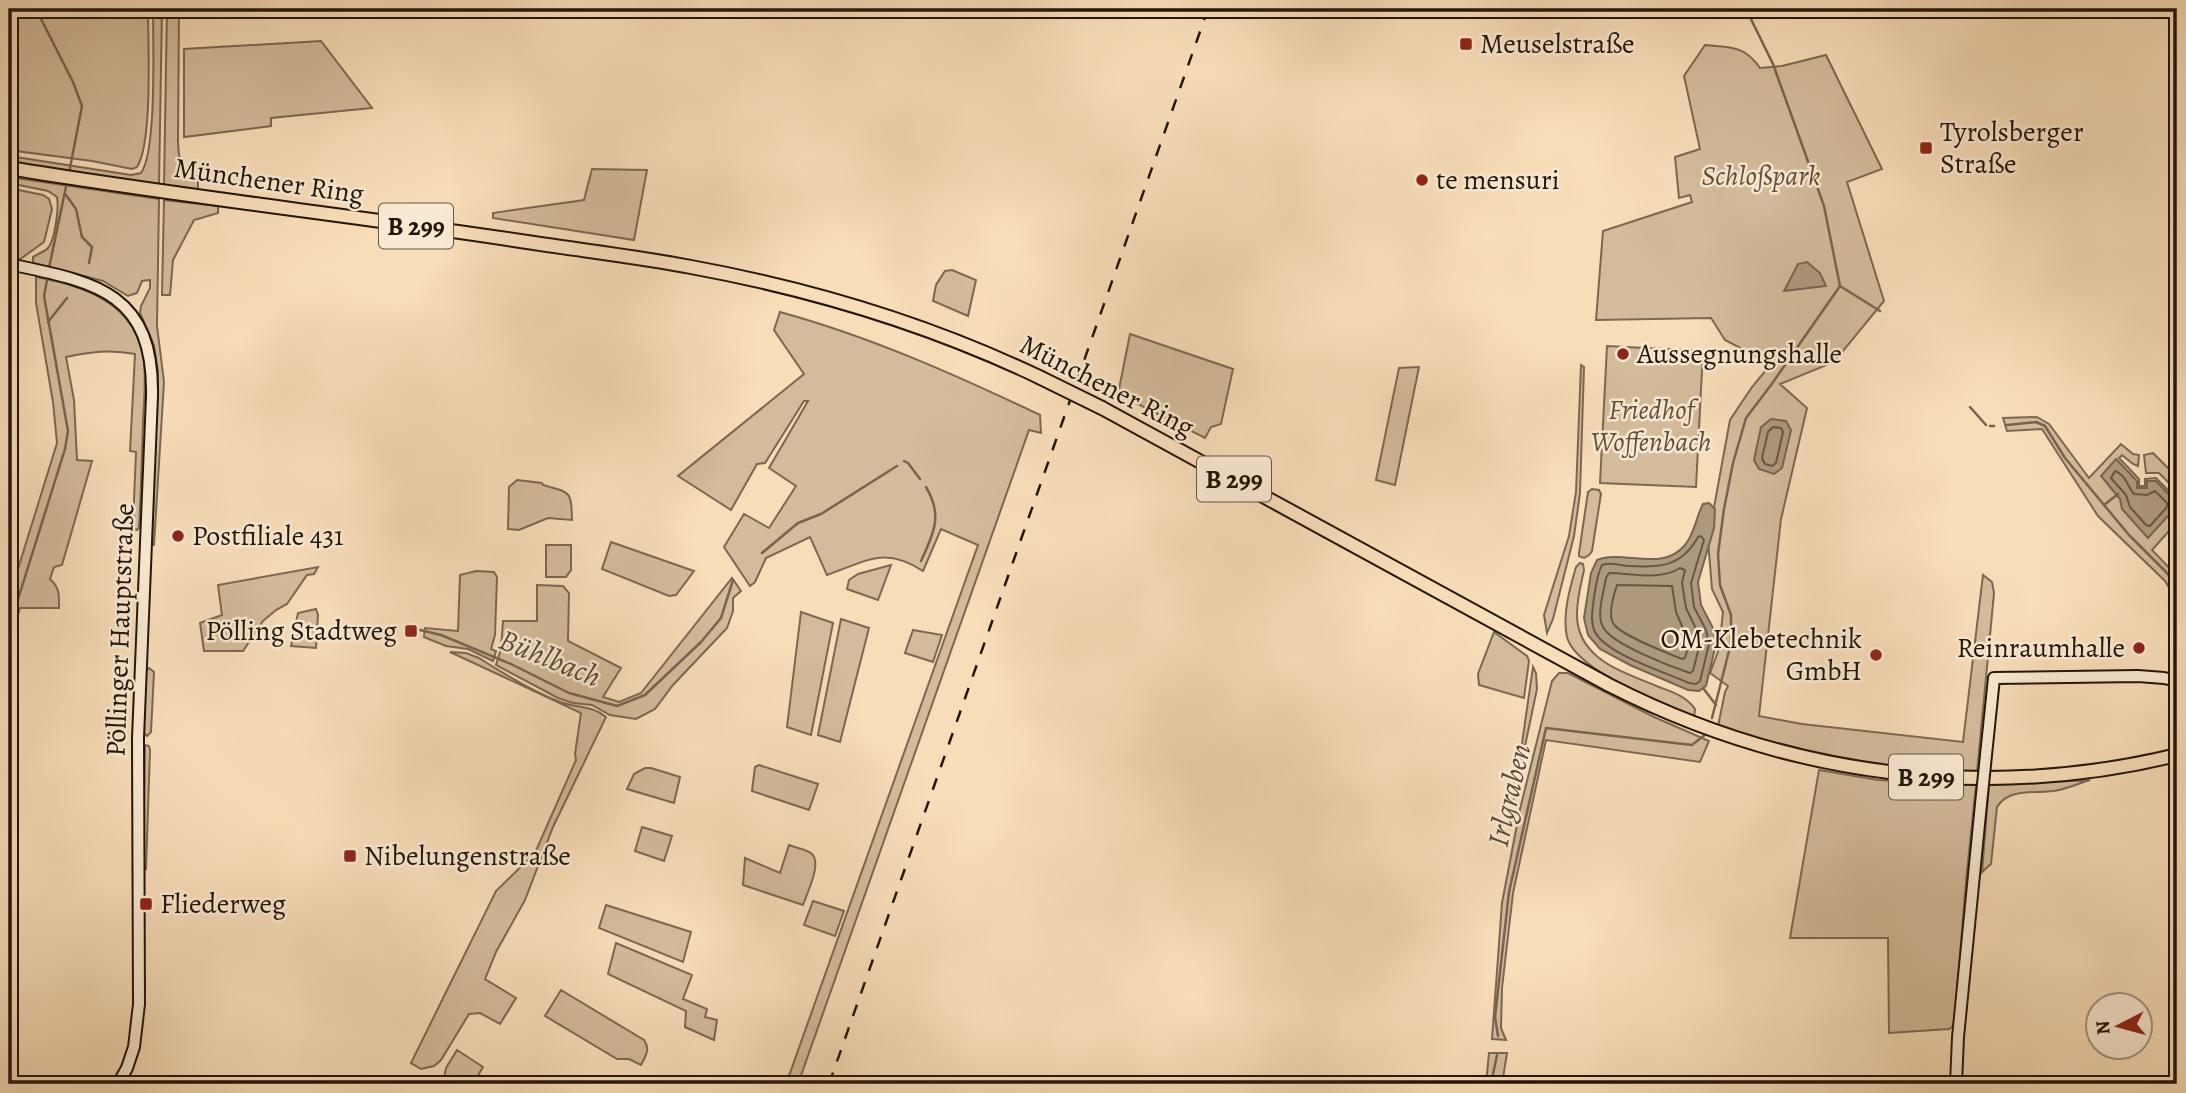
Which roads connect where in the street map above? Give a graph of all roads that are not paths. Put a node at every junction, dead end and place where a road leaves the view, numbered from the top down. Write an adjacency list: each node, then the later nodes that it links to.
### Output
1 (9, 168): 4 (main road, Münchener Ring / B 299, bridge)
2 (9, 264): 5 (street, Pöllinger Hauptstraße)
3 (2177, 681): 6 (street, bridge)
4 (2177, 755)
5 (118, 1084)
6 (1956, 1084)

